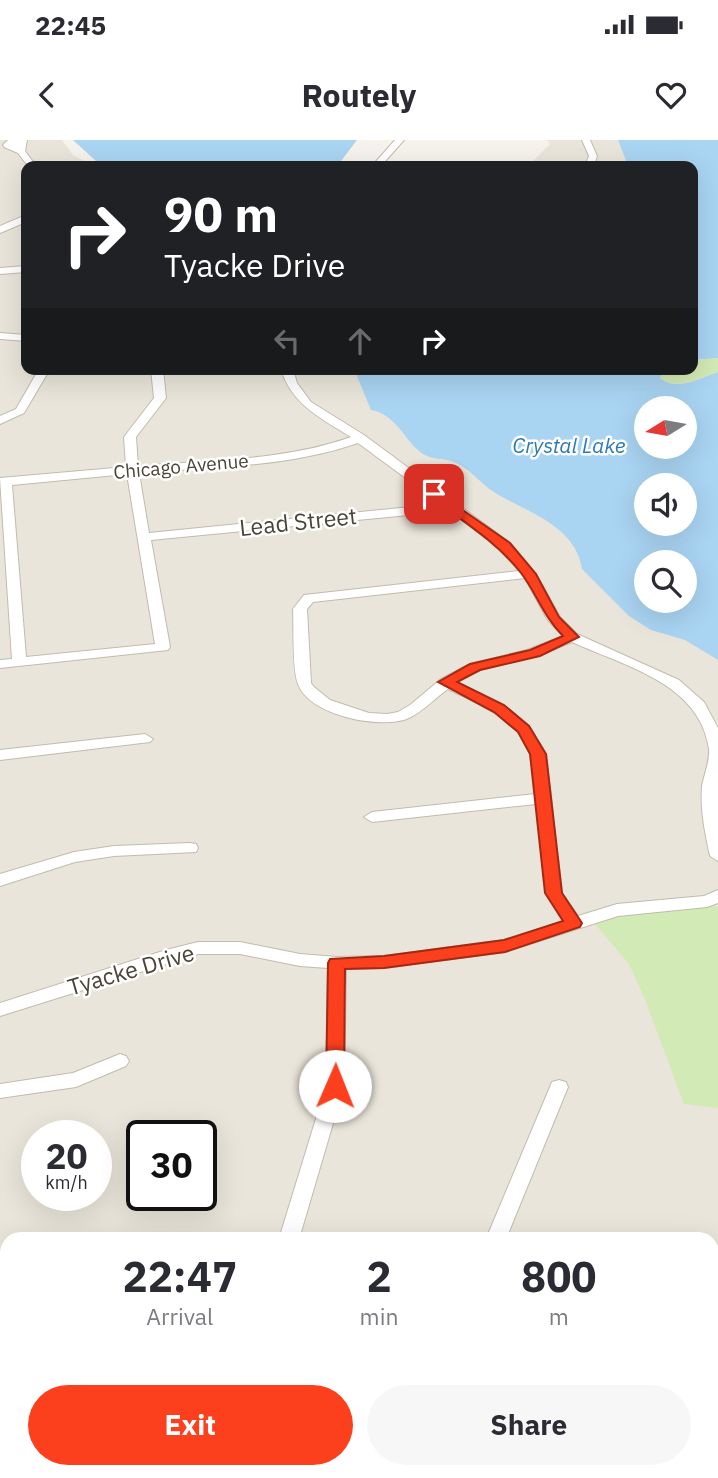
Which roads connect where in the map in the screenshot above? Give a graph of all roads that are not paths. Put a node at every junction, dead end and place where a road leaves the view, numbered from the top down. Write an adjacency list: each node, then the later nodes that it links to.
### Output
1 (400, 140): 5 (street)
2 (586, 140): 6 (street)
3 (20, 151): 4 (street)
4 (28, 161)
5 (381, 161)
6 (592, 161)
7 (21, 220): 8 (street)
8 (0, 230)
9 (21, 269): 10 (street)
10 (0, 271)
11 (0, 336): 12 (street)
12 (21, 338)
13 (41, 375): 16 (street)
14 (157, 375): 18 (street)
15 (289, 375): 17 (street)
16 (0, 420)
17 (360, 438): 18 (street, Chicago Avenue); 20 (street)
18 (132, 470): 19 (street, Chicago Avenue); 21 (street)
19 (3, 482): 24 (street)
20 (452, 508): 21 (street, Lead Street); 22 (street)
21 (144, 537): 24 (street)
22 (529, 574): 23 (street); 26 (street)
23 (572, 637): 26 (street); 32 (street)
24 (19, 662): 25 (street)
25 (0, 664)
26 (446, 682): 29 (street)
27 (145, 739): 28 (street)
28 (0, 755)
29 (543, 798): 30 (street); 35 (street)
30 (372, 817)
31 (190, 848): 33 (street)
32 (718, 856)
33 (0, 880)
34 (718, 896): 35 (street, Tyacke Drive)
35 (574, 923): 36 (street, Tyacke Drive)
36 (337, 963): 37 (street, Tyacke Drive); 41 (street)
37 (0, 1010)
38 (120, 1061): 40 (street)
39 (559, 1087): 42 (street)
40 (0, 1091)
41 (291, 1232)
42 (499, 1232)

